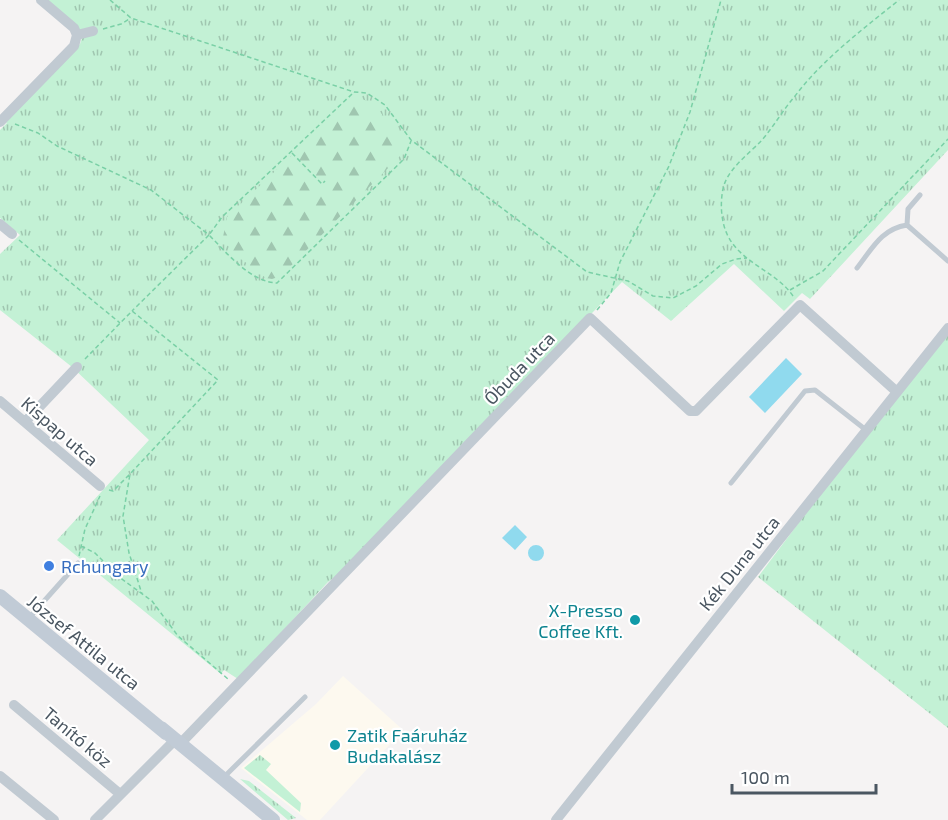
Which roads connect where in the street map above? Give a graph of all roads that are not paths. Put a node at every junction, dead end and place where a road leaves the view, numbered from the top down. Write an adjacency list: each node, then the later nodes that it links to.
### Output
1 (41, 0): 3 (street)
2 (93, 30): 3 (street)
3 (77, 35): 4 (street)
4 (1, 121)
5 (920, 195): 7 (lane)
6 (0, 224): 8 (street)
7 (907, 225): 9 (lane); 10 (lane)
8 (12, 234)
9 (948, 261)
10 (857, 268)
11 (948, 328): 13 (street, Kék Duna utca)
12 (77, 367): 15 (street)
13 (897, 392): 16 (street, Kék Duna utca); 24 (street, Óbuda utca)
14 (0, 401): 15 (street, Kispap utca)
15 (25, 422): 18 (street, Kispap utca)
16 (866, 430): 17 (lane); 31 (street, Kék Duna utca)
17 (731, 483)
18 (100, 486)
19 (78, 562): 21 (lane)
20 (0, 596): 21 (main road, József Attila utca)
21 (28, 620): 24 (main road, József Attila utca)
22 (304, 697): 26 (lane)
23 (14, 705): 27 (street, Tanító köz)
24 (174, 739): 26 (main road, József Attila utca); 27 (street, Óbuda utca)
25 (0, 776): 28 (street)
26 (223, 779): 30 (main road, József Attila utca)
27 (120, 795): 29 (street, Óbuda utca)
28 (54, 820)
29 (95, 820)
30 (273, 820)
31 (556, 820)

